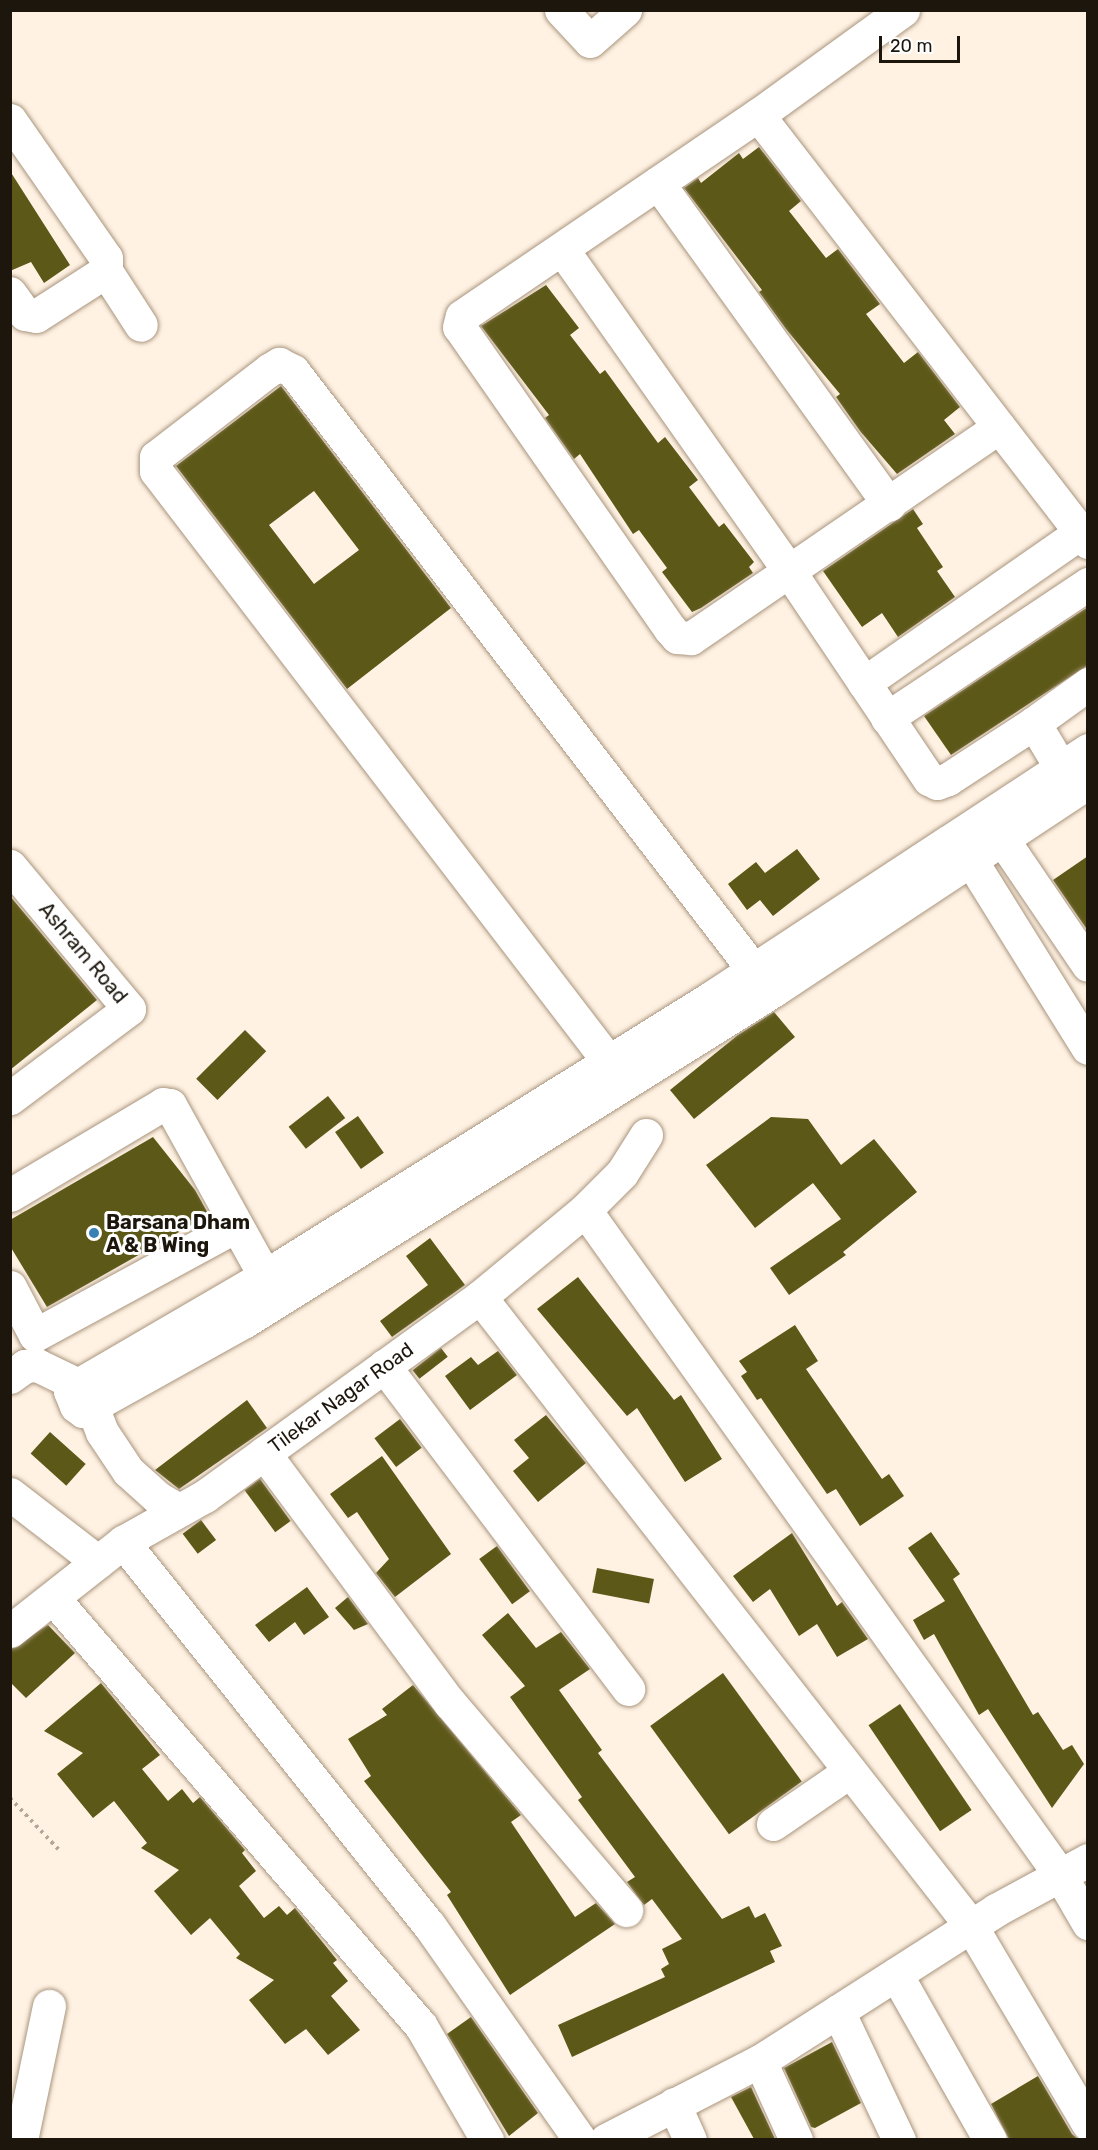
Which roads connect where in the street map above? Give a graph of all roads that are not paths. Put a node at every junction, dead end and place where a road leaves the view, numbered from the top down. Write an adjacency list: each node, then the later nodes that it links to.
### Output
1 (561, 10): 2 (street)
2 (625, 10)
3 (903, 10): 4 (street)
4 (758, 115): 6 (street); 11 (street)
5 (10, 120): 8 (street)
6 (658, 183): 7 (street); 12 (street)
7 (562, 249): 14 (street); 14 (street)
8 (106, 271): 9 (street); 10 (street)
9 (10, 293)
10 (141, 325)
11 (999, 427): 12 (street); 13 (street)
12 (889, 505): 14 (street)
13 (1084, 537): 16 (street)
14 (789, 571): 16 (street)
15 (1088, 584): 18 (street)
16 (864, 683): 18 (street)
17 (1088, 684): 19 (street)
18 (887, 718): 19 (street)
19 (1034, 723): 21 (street)
20 (1088, 750): 21 (street)
21 (1074, 775): 22 (street); 26 (street)
22 (1003, 840): 23 (street); 25 (street)
23 (972, 862): 26 (street); 27 (street)
24 (10, 866): 29 (street, Ashram Road)
25 (1088, 965)
26 (762, 980): 28 (street); 28 (street)
27 (1088, 1048)
28 (617, 1071): 35 (street)
29 (10, 1098)
30 (646, 1135): 32 (street, Tilekar Nagar Road)
31 (10, 1195): 33 (street)
32 (585, 1210): 36 (street, Tilekar Nagar Road); 50 (street)
33 (236, 1226): 34 (street); 35 (street)
34 (10, 1287)
35 (271, 1288): 39 (street)
36 (480, 1297): 37 (street, Tilekar Nagar Road); 48 (street)
37 (384, 1366): 40 (street, Tilekar Nagar Road); 47 (street)
38 (10, 1377): 39 (street)
39 (85, 1395): 42 (street)
40 (264, 1453): 42 (street, Tilekar Nagar Road); 51 (street)
41 (10, 1494): 44 (street)
42 (177, 1509): 43 (street, Tilekar Nagar Road)
43 (123, 1542): 44 (street, Tilekar Nagar Road); 62 (street)
44 (98, 1562): 45 (street, Tilekar Nagar Road)
45 (53, 1598): 46 (street, Tilekar Nagar Road); 61 (street)
46 (10, 1631)
47 (628, 1689)
48 (850, 1770): 49 (street); 53 (street)
49 (773, 1824)
50 (1074, 1868): 52 (street); 53 (street)
51 (626, 1910)
52 (1088, 1923)
53 (971, 1926): 54 (street); 59 (street)
54 (896, 1974): 56 (street); 67 (street)
55 (49, 2006): 60 (street)
56 (838, 2011): 57 (street); 66 (street)
57 (760, 2061): 58 (street); 65 (street)
58 (674, 2104): 63 (street); 64 (street)
59 (1088, 2124)
60 (21, 2139)
61 (487, 2139)
62 (580, 2139)
63 (606, 2139)
64 (690, 2139)
65 (796, 2139)
66 (898, 2139)
67 (990, 2139)

